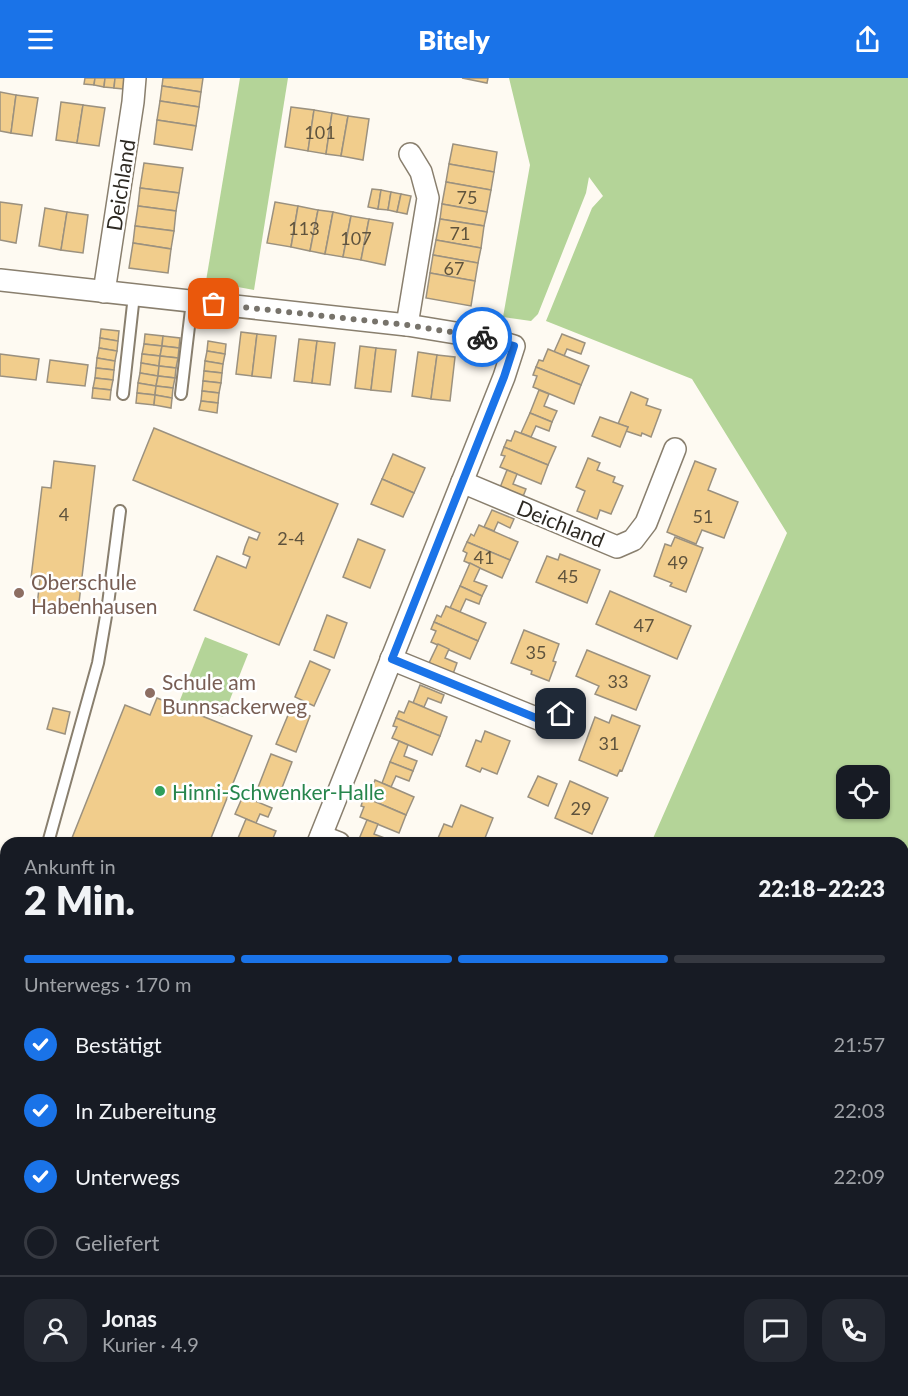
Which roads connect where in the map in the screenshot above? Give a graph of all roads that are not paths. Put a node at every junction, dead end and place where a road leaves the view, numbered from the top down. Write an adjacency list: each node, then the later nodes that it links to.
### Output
1 (135, 78): 4 (street, Deichland)
2 (410, 154): 7 (street)
3 (0, 280): 4 (street)
4 (104, 292): 5 (street)
5 (134, 295): 6 (street); 8 (lane)
6 (192, 302): 7 (street); 9 (lane)
7 (407, 325): 11 (street)
8 (123, 394)
9 (181, 394)
10 (675, 449): 11 (street, Deichland)
11 (462, 482): 13 (street)
12 (120, 511): 15 (lane)
13 (392, 659): 14 (street); 16 (street)
14 (561, 714)
15 (50, 837)
16 (327, 837)

